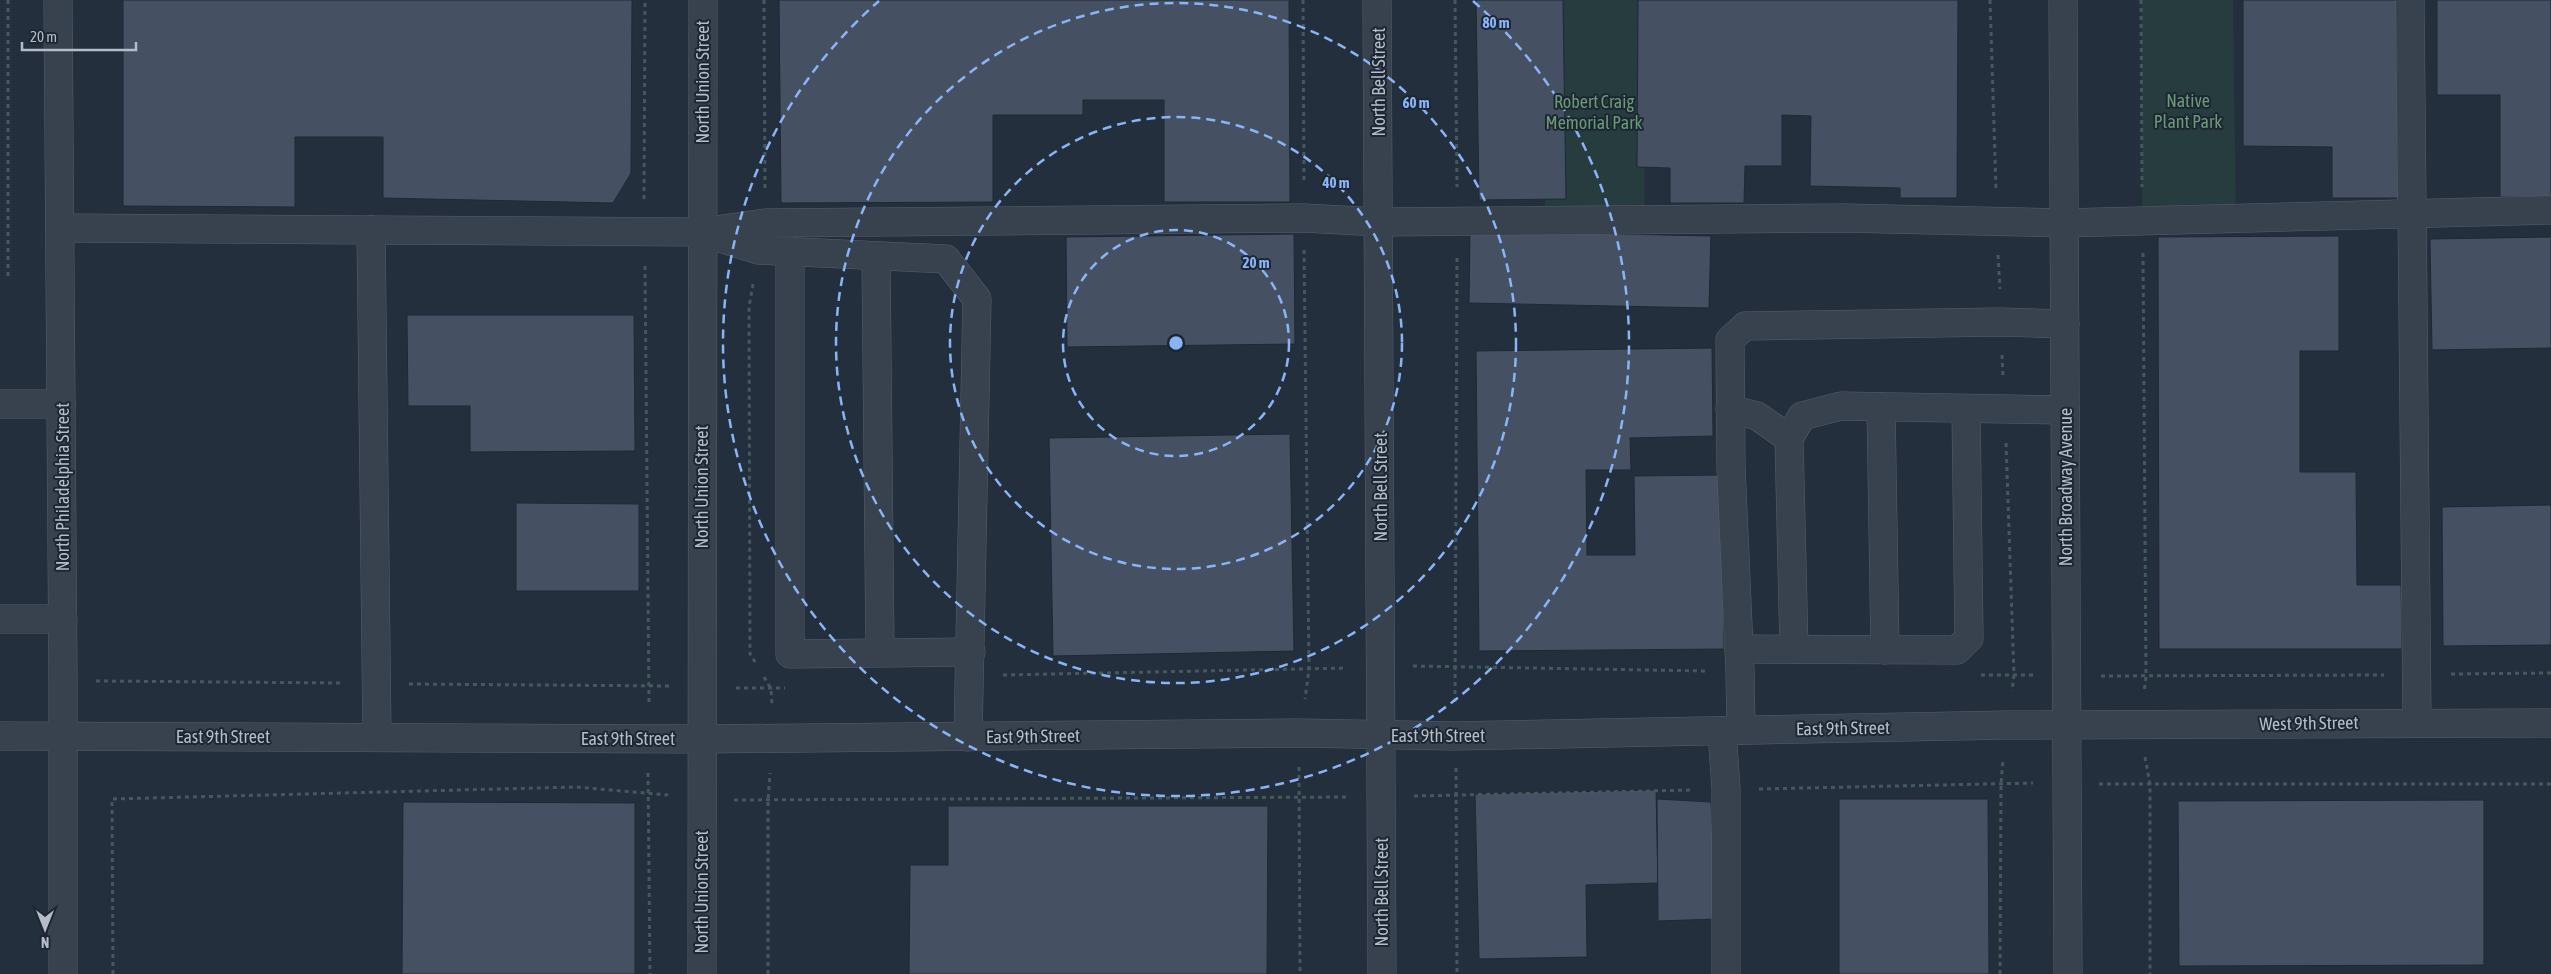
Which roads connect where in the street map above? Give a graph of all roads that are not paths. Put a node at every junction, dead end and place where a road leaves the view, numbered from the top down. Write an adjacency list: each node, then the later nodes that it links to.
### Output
1 (58, 0): 10 (street, North Philadelphia Street)
2 (703, 0): 12 (street, North Union Street)
3 (1377, 0): 8 (street, North Bell Street)
4 (2063, 0): 9 (street, North Broadway Avenue)
5 (2410, 0): 7 (street)
6 (2551, 210): 7 (street)
7 (2412, 214): 9 (street); 30 (street)
8 (1379, 222): 9 (street); 12 (street); 35 (street, North Bell Street)
9 (2064, 223): 15 (street, North Broadway Avenue)
10 (60, 228): 11 (street); 17 (street, North Philadelphia Street)
11 (371, 230): 12 (street); 37 (street)
12 (701, 232): 13 (street); 39 (street, North Union Street)
13 (790, 251): 14 (street); 27 (street)
14 (876, 256): 27 (street); 29 (street)
15 (2065, 324): 19 (street); 21 (street, North Broadway Avenue)
16 (0, 404): 17 (street)
17 (61, 404): 24 (street, North Philadelphia Street)
18 (1882, 407): 20 (street); 22 (street); 26 (street)
19 (1730, 409): 22 (street); 28 (street)
20 (1966, 409): 21 (street); 26 (street)
21 (2065, 410): 32 (street, North Broadway Avenue)
22 (1789, 438): 25 (street)
23 (0, 619): 24 (street)
24 (63, 619): 34 (street, North Philadelphia Street)
25 (1794, 649): 26 (street); 28 (street)
26 (1884, 650)
27 (880, 652): 29 (street)
28 (1740, 660): 33 (street)
29 (970, 664): 38 (street)
30 (2417, 722): 31 (street, West 9th Street); 32 (street, West 9th Street)
31 (2551, 723)
32 (2067, 725): 33 (street, East 9th Street); 44 (street, North Broadway Avenue)
33 (1732, 731): 35 (street, East 9th Street); 43 (street)
34 (63, 735): 36 (street, East 9th Street); 37 (street, East 9th Street); 40 (street, North Philadelphia Street)
35 (1382, 735): 38 (street, East 9th Street); 42 (street, North Bell Street)
36 (0, 736)
37 (377, 736): 39 (street, East 9th Street)
38 (968, 736): 39 (street, East 9th Street)
39 (701, 739): 41 (street, North Union Street)
40 (63, 974)
41 (702, 974)
42 (1382, 974)
43 (1726, 974)
44 (2068, 974)

